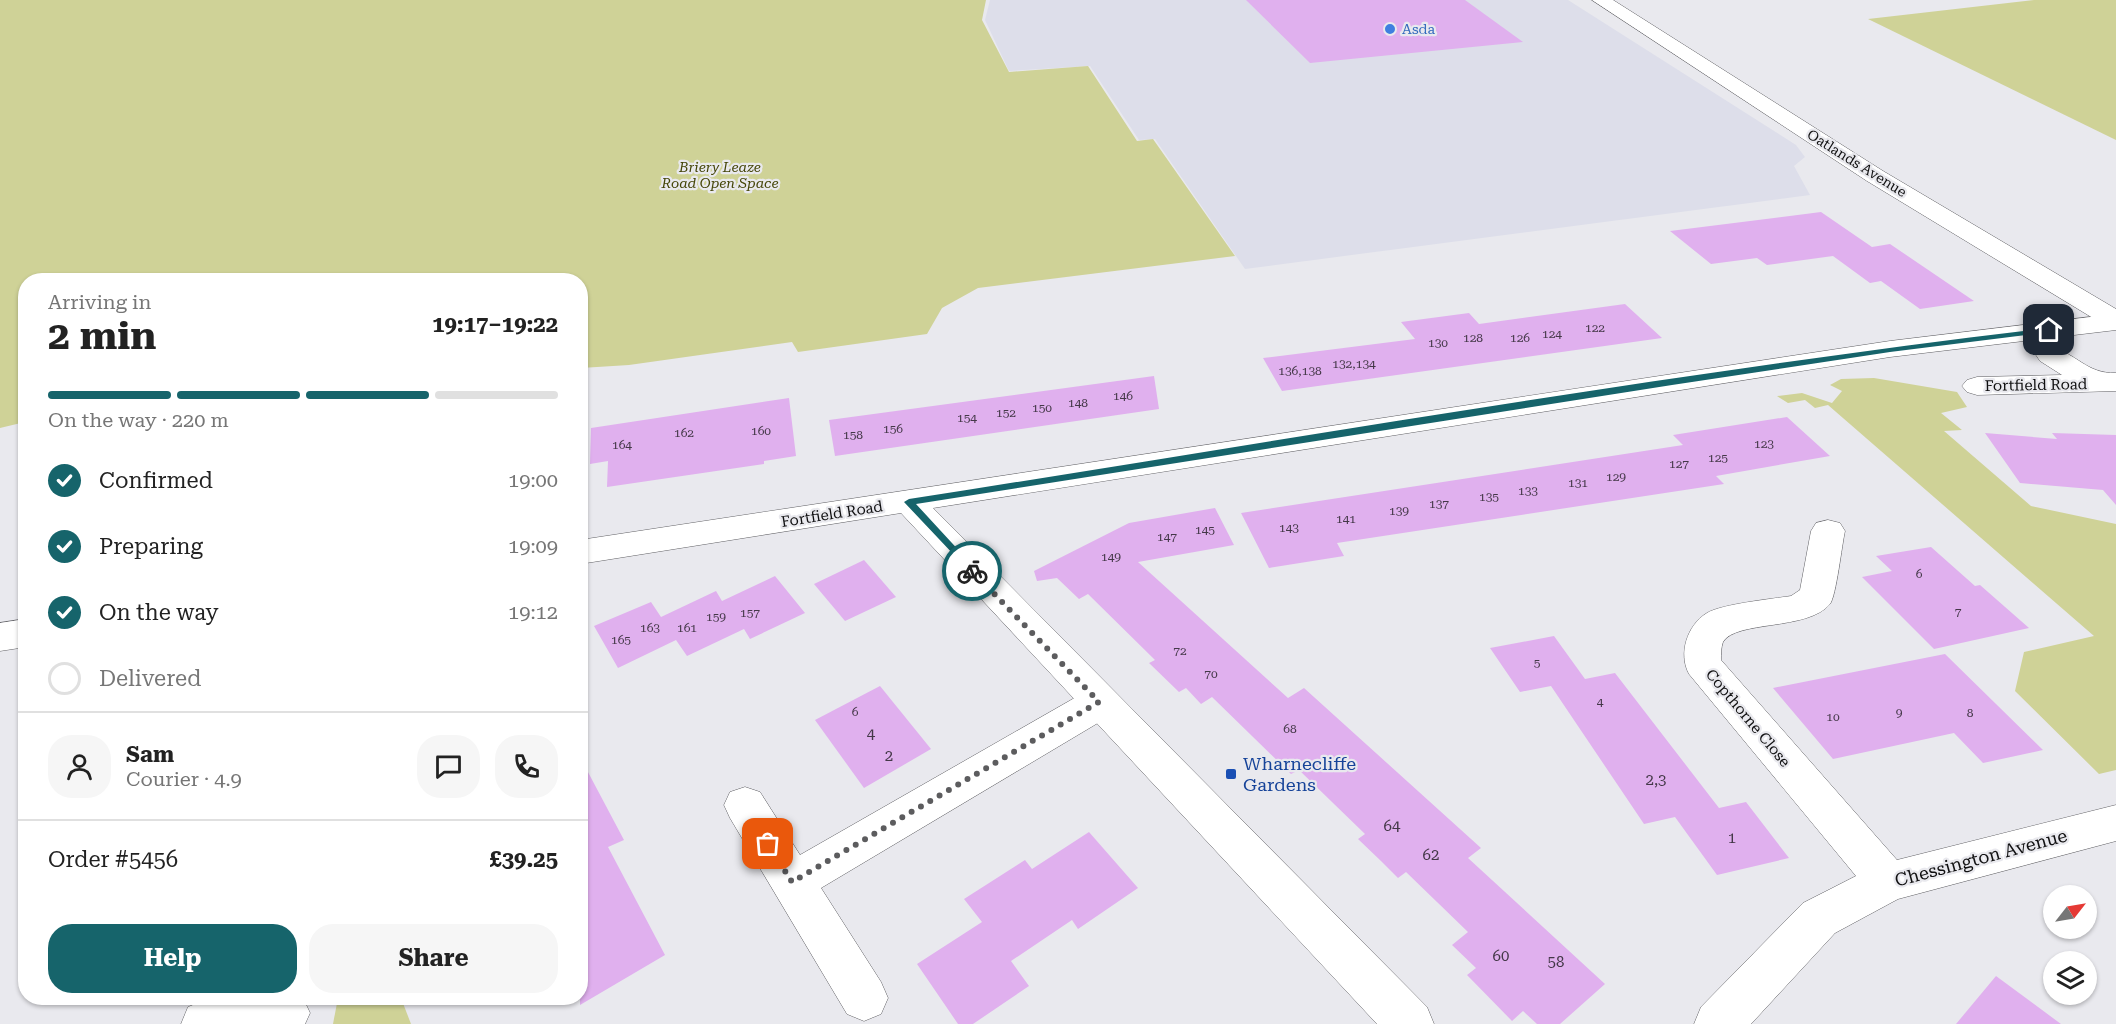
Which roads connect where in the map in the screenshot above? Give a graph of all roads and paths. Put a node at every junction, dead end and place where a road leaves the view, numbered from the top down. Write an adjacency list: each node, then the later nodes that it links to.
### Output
1 (1601, 0): 2 (street, Oatlands Avenue)
2 (2116, 321): 6 (street, Fortfield Road)
3 (2050, 355): 4 (street, Fortfield Road)
4 (2106, 383): 5 (street, Fortfield Road)
5 (1977, 386)
6 (909, 502): 8 (street, Fortfield Road); 11 (street)
7 (1828, 531): 15 (street, Copthorne Close)
8 (588, 551)
9 (18, 634): 10 (street)
10 (0, 637)
11 (1099, 702): 14 (street); 19 (street)
12 (745, 805): 14 (street)
13 (2116, 823): 15 (street, Chessington Avenue)
14 (792, 882): 16 (street)
15 (1888, 882): 20 (street, Chessington Avenue)
16 (864, 998)
17 (287, 1012): 18 (street)
18 (205, 1024)
19 (1410, 1024)
20 (1719, 1024)

